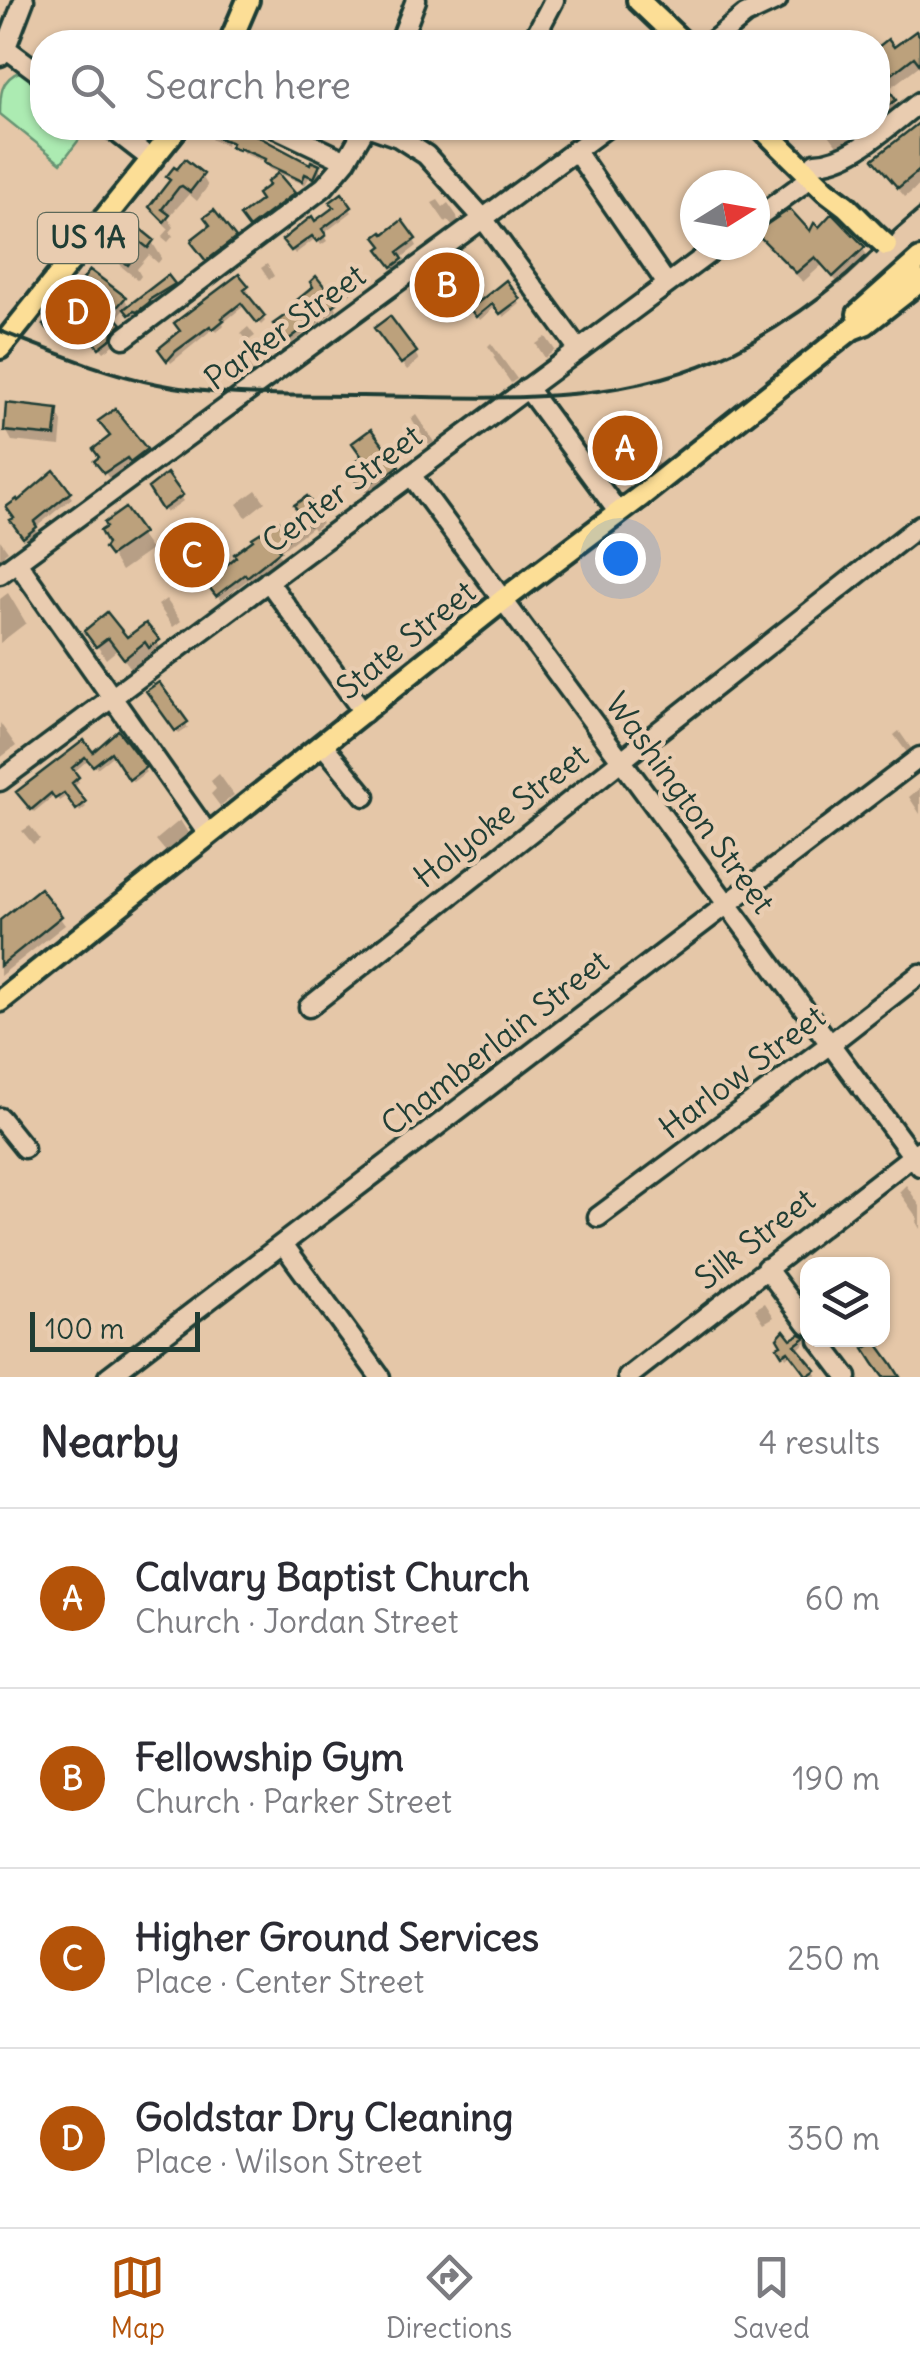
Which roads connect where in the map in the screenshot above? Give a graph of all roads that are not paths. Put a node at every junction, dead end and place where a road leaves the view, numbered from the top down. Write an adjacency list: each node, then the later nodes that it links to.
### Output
1 (24, 0): 12 (street)
2 (248, 0): 7 (main road)
3 (416, 0): 8 (street)
4 (554, 0): 9 (street)
5 (638, 0): 10 (main road)
6 (777, 0): 11 (street)
7 (235, 30)
8 (405, 30)
9 (538, 30)
10 (669, 30)
11 (727, 30)
12 (2, 49): 13 (street)
13 (30, 67)
14 (920, 102): 15 (street)
15 (890, 124)
16 (126, 140): 26 (street)
17 (167, 140): 26 (main road, US 1A)
18 (302, 140): 27 (street)
19 (358, 140): 27 (street)
20 (402, 140): 30 (street)
21 (589, 140): 25 (street, Parker Street)
22 (777, 140): 28 (main road)
23 (789, 140): 28 (main road)
24 (868, 140): 28 (street)
25 (575, 150): 30 (street, Parker Street); 33 (street)
26 (151, 159): 35 (main road, US 1A)
27 (346, 160): 34 (street)
28 (813, 170): 29 (street); 32 (main road)
29 (770, 206)
30 (482, 217): 36 (street); 41 (street, Parker Street)
31 (700, 260): 33 (street, Center Street)
32 (918, 275): 39 (main road, State Street)
33 (667, 284): 36 (street, Center Street)
34 (124, 338)
35 (0, 348)
36 (579, 350): 37 (street, Center Street)
37 (527, 388): 38 (street, Center Street); 39 (street)
38 (411, 475): 43 (street, Center Street); 44 (street, Washington Street)
39 (618, 513): 44 (main road, State Street)
40 (920, 525): 49 (street, Holyoke Street)
41 (16, 562): 42 (street, Parker Street); 45 (street)
42 (0, 574)
43 (268, 581): 45 (street, Center Street); 46 (street)
44 (503, 600): 46 (main road, State Street); 49 (street, Washington Street)
45 (112, 698): 50 (street, Center Street); 52 (street)
46 (364, 713): 47 (main road, State Street)
47 (323, 744): 51 (street); 52 (main road, State Street)
48 (920, 758): 53 (street, Chamberlain Street)
49 (621, 760): 53 (street, Washington Street); 56 (street, Holyoke Street)
50 (0, 781)
51 (364, 796)
52 (208, 834): 55 (main road, State Street)
53 (726, 903): 57 (street, Washington Street); 62 (street, Chamberlain Street)
54 (920, 974): 57 (street, Harlow Street)
55 (0, 1001)
56 (309, 1007)
57 (830, 1044): 60 (street, Washington Street); 61 (street, Harlow Street)
58 (0, 1118): 59 (street)
59 (24, 1148)
60 (918, 1157): 63 (street, Silk Street)
61 (598, 1217)
62 (282, 1244): 67 (street, Chamberlain Street); 68 (street)
63 (766, 1268): 64 (street); 66 (street, Silk Street)
64 (800, 1313)
65 (824, 1347): 70 (street)
66 (649, 1371): 69 (street, Silk Street)
67 (108, 1377)
68 (380, 1377)
69 (628, 1377)
70 (847, 1377)

